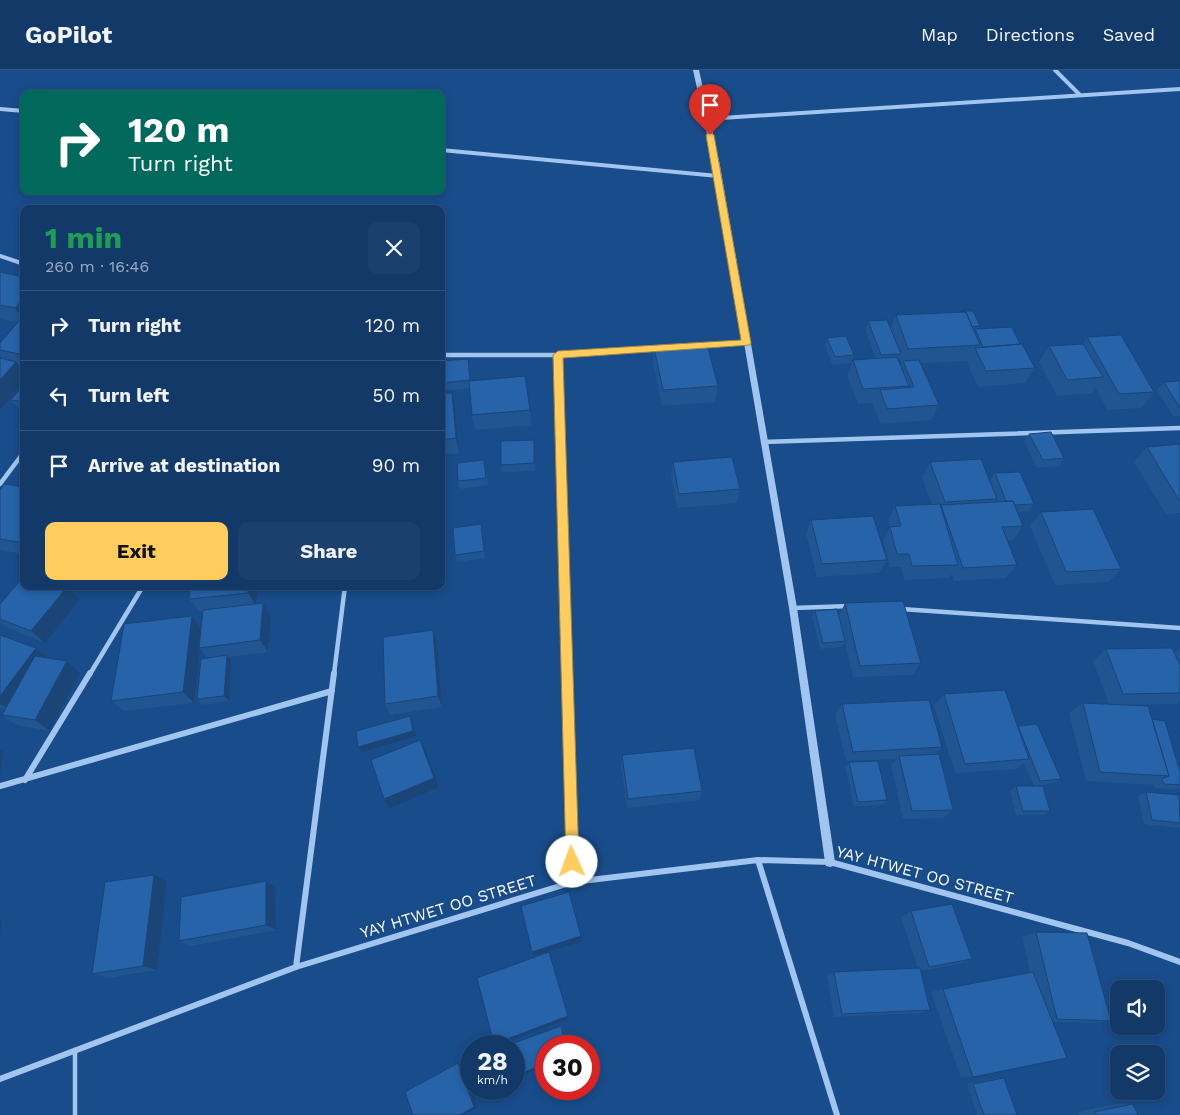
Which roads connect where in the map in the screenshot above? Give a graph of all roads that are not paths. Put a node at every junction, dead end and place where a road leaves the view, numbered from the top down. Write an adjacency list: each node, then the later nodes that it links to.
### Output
1 (696, 70): 7 (street)
2 (1054, 70): 4 (street)
3 (1180, 89): 4 (street)
4 (1080, 96): 7 (street)
5 (0, 109): 6 (street)
6 (20, 111)
7 (706, 119): 9 (street)
8 (445, 150): 9 (street)
9 (718, 176): 12 (street)
10 (0, 257): 11 (street)
11 (20, 263)
12 (746, 343): 13 (street); 18 (street)
13 (697, 346)
14 (667, 348): 16 (street)
15 (445, 355): 16 (street)
16 (558, 355): 32 (street)
17 (1180, 428): 18 (street)
18 (763, 442): 24 (street)
19 (20, 457): 20 (street)
20 (0, 484)
21 (140, 590): 28 (street)
22 (345, 590): 27 (street)
23 (856, 606): 24 (street)
24 (793, 608): 31 (street)
25 (895, 608): 26 (street)
26 (1180, 628)
27 (332, 691): 28 (street); 34 (street)
28 (26, 780): 29 (street)
29 (0, 786)
30 (758, 860): 31 (street, YAY HTWET OO STREET); 32 (street, YAY HTWET OO STREET); 38 (street)
31 (830, 862): 33 (street, YAY HTWET OO STREET)
32 (573, 882): 34 (street, YAY HTWET OO STREET)
33 (1180, 962)
34 (296, 967): 35 (street, YAY HTWET OO STREET)
35 (75, 1050): 36 (street, YAY HTWET OO STREET); 37 (lane)
36 (0, 1078)
37 (75, 1115)
38 (836, 1115)

